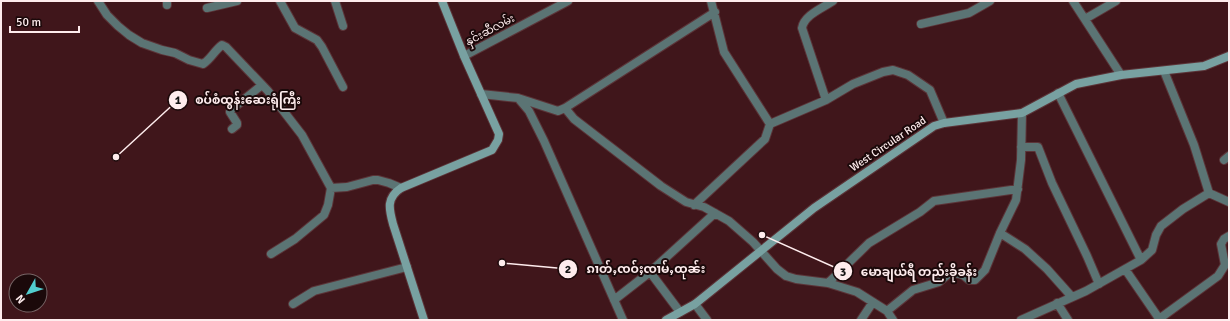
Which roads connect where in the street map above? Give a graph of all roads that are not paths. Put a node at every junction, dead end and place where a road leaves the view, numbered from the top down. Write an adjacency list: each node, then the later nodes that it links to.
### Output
1 (98, 1): 21 (street)
2 (237, 1): 12 (street)
3 (280, 1): 22 (street)
4 (335, 1): 16 (street)
5 (442, 1): 17 (street)
6 (568, 1): 17 (street, နှင်းဆီလမ်း)
7 (711, 1): 13 (street)
8 (833, 1): 26 (street)
9 (990, 1): 15 (street)
10 (1073, 1): 14 (street)
11 (1116, 1): 14 (street)
12 (207, 8)
13 (715, 12): 27 (street); 30 (street)
14 (1085, 19): 20 (street)
15 (921, 24)
16 (343, 26)
17 (464, 56): 24 (street)
18 (1229, 56): 19 (street, West Circular Road)
19 (1164, 71): 20 (street, West Circular Road); 36 (street)
20 (1120, 75): 23 (street, West Circular Road)
21 (262, 85): 31 (street); 33 (street)
22 (343, 87)
23 (1058, 93): 28 (street, West Circular Road); 44 (street)
24 (481, 94): 25 (street); 34 (street)
25 (518, 98): 27 (street); 51 (street)
26 (826, 100): 29 (street); 30 (street)
27 (565, 108): 38 (street)
28 (1022, 113): 29 (street, West Circular Road); 32 (street)
29 (944, 123): 42 (street, West Circular Road)
30 (770, 124): 38 (street)
31 (232, 129)
32 (1021, 147): 35 (street); 49 (street)
33 (330, 188): 34 (street); 43 (street)
34 (401, 188): 45 (street)
35 (1018, 189): 40 (street); 48 (street)
36 (1209, 193): 37 (street); 44 (street)
37 (1229, 202)
38 (694, 205): 39 (street)
39 (715, 213): 42 (street); 47 (street)
40 (1000, 232): 50 (street); 56 (street)
41 (1229, 236): 66 (street)
42 (762, 250): 48 (street); 55 (street, West Circular Road)
43 (271, 254)
44 (1141, 260): 46 (street)
45 (407, 267): 54 (street); 58 (street)
46 (1124, 269): 49 (street); 66 (street)
47 (650, 272): 51 (street); 57 (street)
48 (828, 283): 52 (street)
49 (1098, 284): 50 (street)
50 (1072, 298): 53 (street)
51 (614, 300): 59 (street)
52 (873, 302): 56 (street); 62 (street)
53 (1057, 303): 64 (street); 65 (street)
54 (293, 304)
55 (695, 304): 57 (street, West Circular Road); 61 (street)
56 (887, 311): 63 (street)
57 (680, 312): 60 (street, West Circular Road)
58 (424, 320)
59 (623, 320)
60 (666, 320)
61 (706, 320)
62 (861, 320)
63 (893, 320)
64 (1021, 320)
65 (1068, 320)
66 (1160, 320)

